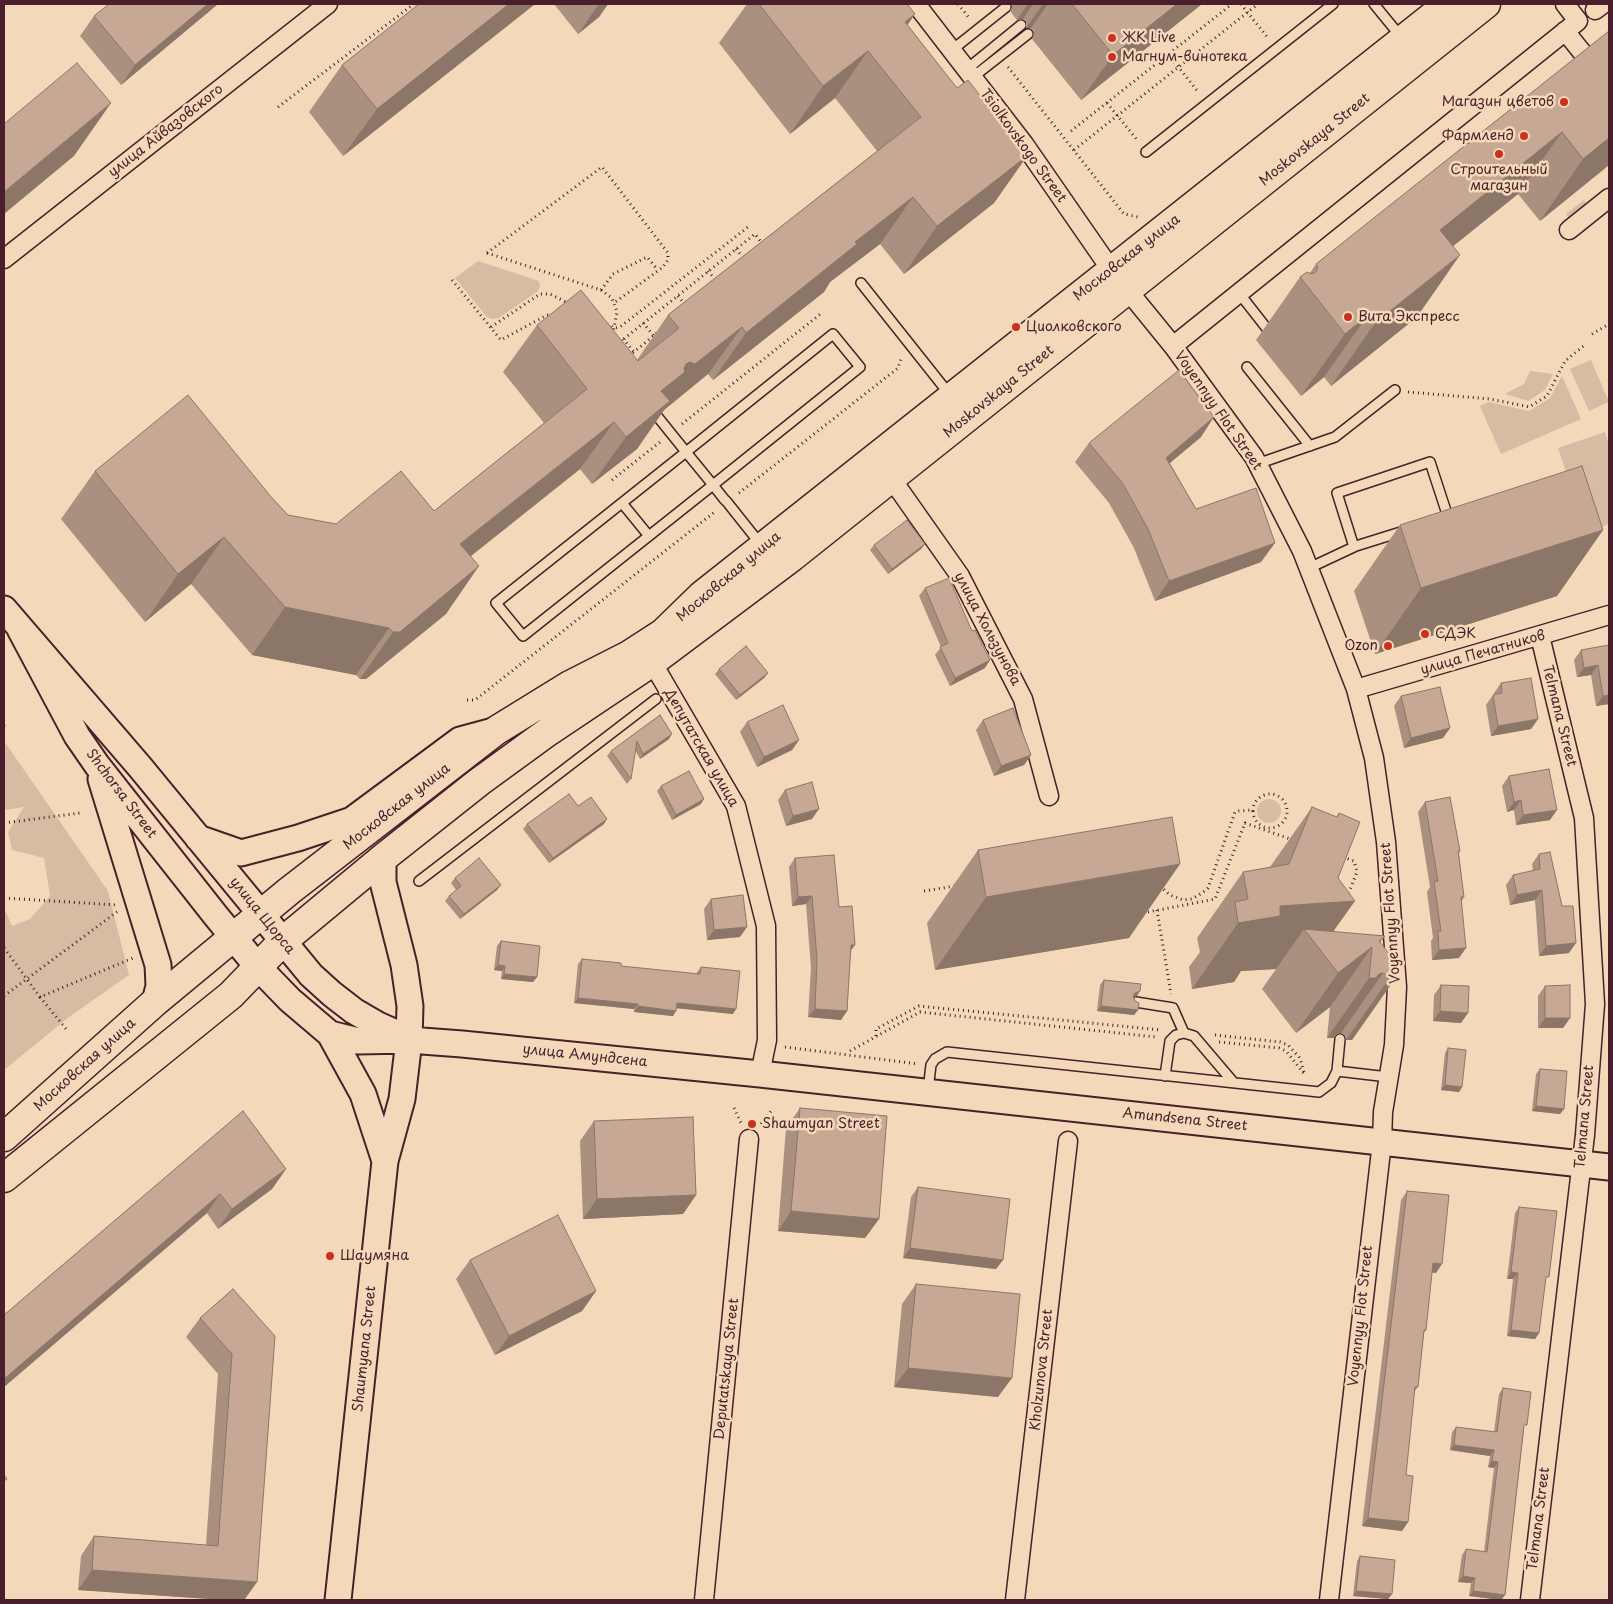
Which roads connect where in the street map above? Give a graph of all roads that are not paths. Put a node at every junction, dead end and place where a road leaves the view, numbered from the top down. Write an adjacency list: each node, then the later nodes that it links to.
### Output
1 (328, 4): 20 (street, улица Айвазовского)
2 (916, 4): 13 (street, Tsiolkovskogo Street)
3 (1332, 4): 17 (lane)
4 (1374, 4): 12 (lane)
5 (1448, 4): 12 (main road, Московская улица)
6 (1486, 4): 21 (main road, Moskovskaya Street)
7 (1565, 4): 10 (street)
8 (1006, 6): 13 (lane)
9 (1021, 25): 15 (lane)
10 (1565, 31): 14 (street); 23 (street)
11 (1028, 34): 15 (lane)
12 (1402, 40): 21 (main road, Московская улица)
13 (952, 50): 15 (street, Tsiolkovskogo Street)
14 (1602, 69): 16 (street)
15 (970, 73): 21 (street, Tsiolkovskogo Street)
16 (1609, 86)
17 (1146, 152)
18 (1609, 198): 19 (street)
19 (1569, 230)
20 (4, 259)
21 (1120, 280): 25 (street, Voyennyy Flot Street); 28 (main road, Московская улица); 33 (main road, Moskovskaya Street)
22 (861, 283): 28 (lane)
23 (1239, 293): 24 (lane); 25 (street)
24 (1268, 330)
25 (1173, 346): 32 (street, Voyennyy Flot Street)
26 (1248, 367): 30 (lane)
27 (1395, 390): 30 (lane)
28 (952, 397): 40 (main road, Московская улица)
29 (657, 416): 31 (lane)
30 (1310, 446): 32 (lane)
31 (686, 452): 34 (lane); 34 (lane); 35 (lane)
32 (1257, 464): 41 (street, Voyennyy Flot Street)
33 (891, 478): 46 (main road, Moskovskaya Street); 51 (street, улица Хользунова)
34 (713, 485): 38 (lane); 40 (lane)
35 (622, 502): 38 (lane); 38 (lane)
36 (1439, 520): 39 (lane)
37 (1411, 529): 39 (lane)
38 (649, 536)
39 (1354, 547): 41 (lane)
40 (763, 548): 49 (main road, Московская улица)
41 (1309, 568): 47 (street, Voyennyy Flot Street)
42 (4, 609): 44 (main road, Shchorsa Street)
43 (1609, 615): 45 (street, улица Печатников)
44 (20, 629): 50 (main road, Shchorsa Street); 52 (main road, улица Щорса)
45 (1540, 636): 47 (street, улица Печатников); 76 (street, Telmana Street)
46 (652, 662): 53 (main road); 66 (street, Депутатская улица)
47 (1356, 689): 68 (street, Voyennyy Flot Street)
48 (656, 699): 54 (lane)
49 (497, 730): 52 (main road); 55 (main road, Московская улица)
50 (97, 765): 56 (main road, Shchorsa Street); 59 (main road)
51 (1049, 796)
52 (198, 838): 55 (main road, улица Щорса)
53 (383, 858): 57 (main road); 64 (main road, Shaumyana Street)
54 (419, 881)
55 (260, 913): 56 (main road, Московская улица); 57 (main road, улица Щорса)
56 (232, 937): 58 (main road, Shchorsa Street); 59 (main road, Московская улица)
57 (283, 941): 58 (main road); 64 (main road, улица Щорса)
58 (257, 966): 62 (main road); 78 (main road)
59 (155, 1002): 71 (main road, Московская улица)
60 (1136, 1002): 61 (lane)
61 (1184, 1033): 67 (lane); 69 (lane)
62 (330, 1034): 64 (main road); 75 (main road)
63 (1340, 1039): 65 (lane)
64 (409, 1040): 66 (main road, улица Амундсена); 75 (main road, Shaumyana Street)
65 (1337, 1071): 68 (lane); 69 (lane)
66 (760, 1074): 70 (main road, Amundsena Street)
67 (1165, 1076): 69 (lane); 70 (lane)
68 (1388, 1077): 74 (street, Voyennyy Flot Street)
69 (1234, 1083)
70 (928, 1092): 74 (main road, Amundsena Street)
71 (4, 1138)
72 (749, 1139): 80 (street, Deputatskaya Street)
73 (1068, 1141): 81 (street, Kholzunova Street)
74 (1382, 1142): 76 (main road, Amundsena Street); 82 (street, Voyennyy Flot Street)
75 (384, 1161): 79 (main road, Shaumyana Street)
76 (1581, 1164): 77 (main road, Amundsena Street); 83 (street, Telmana Street)
77 (1609, 1167)
78 (4, 1178)
79 (338, 1600)
80 (704, 1600)
81 (1015, 1600)
82 (1329, 1600)
83 (1530, 1600)

